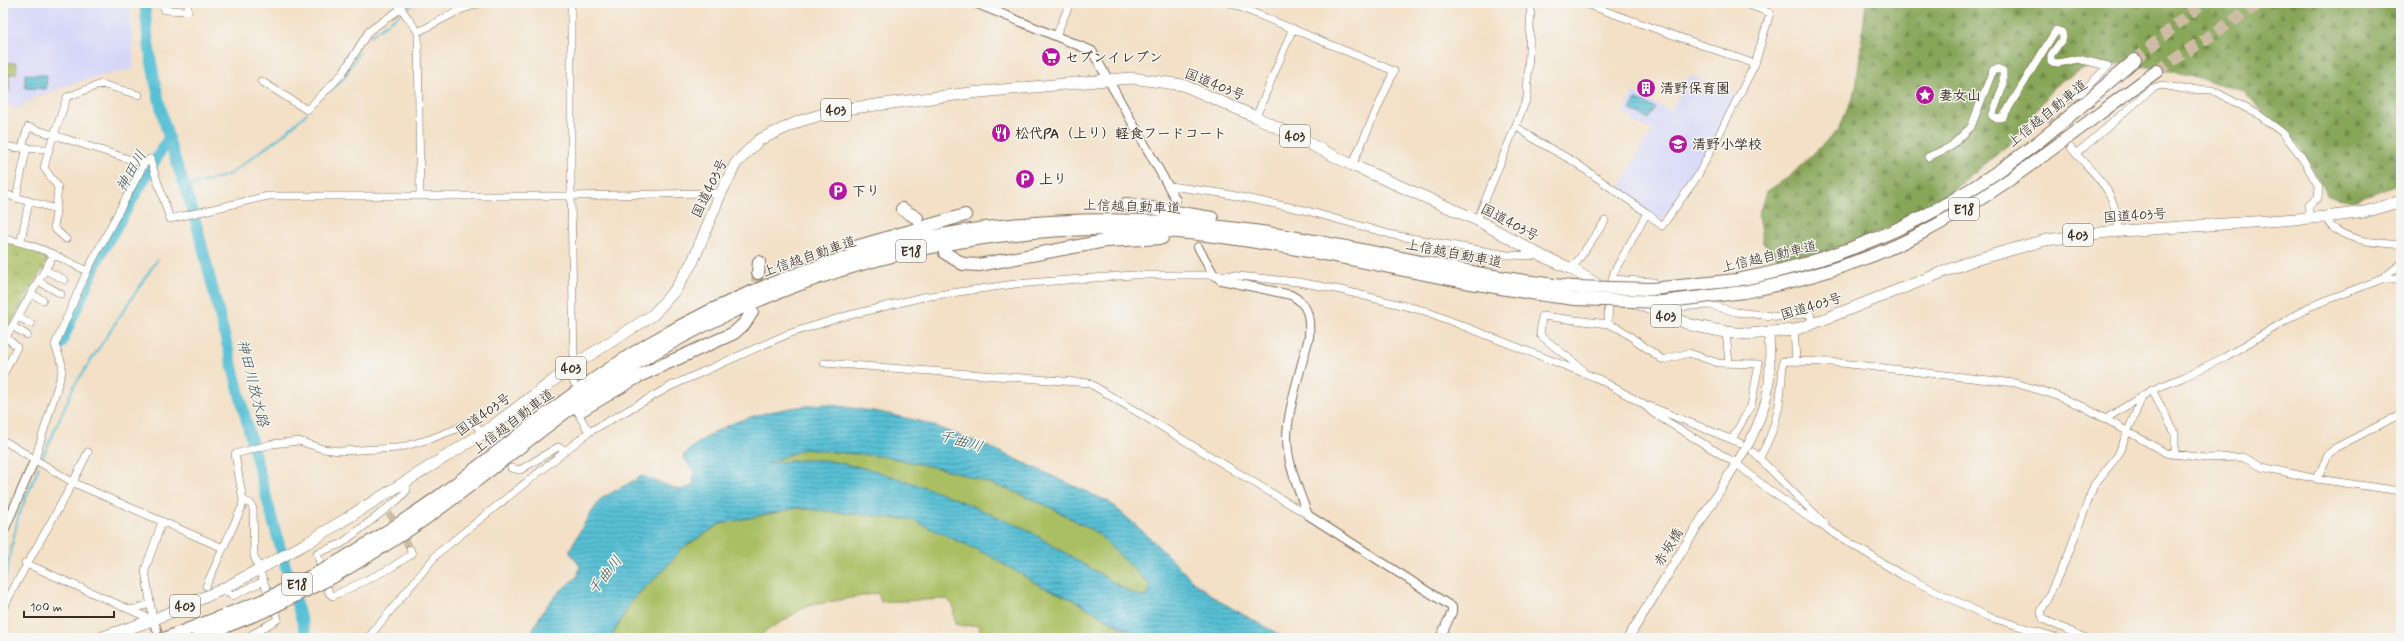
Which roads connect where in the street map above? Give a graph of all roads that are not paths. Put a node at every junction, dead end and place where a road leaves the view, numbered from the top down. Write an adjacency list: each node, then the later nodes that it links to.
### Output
1 (162, 3): 2 (street)
2 (188, 3)
3 (481, 3): 13 (street)
4 (571, 3): 35 (street)
5 (974, 3): 14 (street)
6 (1070, 3): 14 (street)
7 (1230, 3): 12 (street)
8 (1531, 3): 23 (street)
9 (1583, 3): 16 (street)
10 (1744, 3): 16 (street)
11 (400, 5): 13 (street); 19 (street)
12 (1293, 28): 22 (street); 30 (street)
13 (418, 32): 34 (street)
14 (1056, 36): 18 (street)
15 (2135, 60): 57 (highway, 上信越自動車道 / E18, bridge)
16 (1754, 64): 43 (street)
17 (2157, 71): 55 (highway, 上信越自動車道 / E18, bridge)
18 (1107, 80): 22 (highway, 国道403号 / 403); 31 (street); 33 (highway, 国道403号 / 403)
19 (261, 81)
20 (139, 95): 24 (street)
21 (2048, 116): 28 (street)
22 (1256, 117): 30 (highway, 国道403号 / 403)
23 (1517, 127): 43 (street); 48 (street)
24 (54, 135): 26 (street); 27 (street); 29 (street)
25 (3, 145): 26 (street)
26 (24, 147): 27 (street); 36 (street)
27 (49, 149): 41 (street)
28 (1928, 157)
29 (144, 164): 34 (street); 64 (street)
30 (1352, 165): 48 (highway, 国道403号 / 403)
31 (1170, 186): 37 (street); 60 (street)
32 (3, 193): 36 (street)
33 (720, 195): 35 (street); 89 (highway, 国道403号 / 403)
34 (420, 196): 35 (street)
35 (571, 196): 89 (street)
36 (16, 198): 38 (street)
37 (1176, 200)
38 (29, 201): 41 (street); 53 (street)
39 (2401, 202): 45 (highway, 国道403号 / 403)
40 (1126, 204): 57 (highway)
41 (56, 209): 52 (street)
42 (902, 209): 46 (highway)
43 (1647, 213): 66 (street)
44 (965, 214): 74 (highway)
45 (2326, 217): 47 (highway, 国道403号 / 403); 54 (street)
46 (917, 218)
47 (2309, 218): 50 (highway, 国道403号 / 403); 50 (street)
48 (1477, 220): 60 (highway, 国道403号 / 403)
49 (1605, 221): 62 (street)
50 (2119, 231): 80 (highway, 国道403号 / 403)
51 (3, 239): 53 (street)
52 (66, 239)
53 (20, 241): 59 (street)
54 (2401, 245)
55 (1285, 246): 58 (highway); 118 (highway, 上信越自動車道 / E18)
56 (1198, 247): 65 (street)
57 (1363, 250): 74 (highway, 上信越自動車道 / E18)
58 (945, 253)
59 (54, 254): 63 (street); 64 (street)
60 (1542, 256): 62 (highway, 国道403号 / 403)
61 (2401, 264): 67 (street)
62 (1572, 269): 71 (highway, 国道403号 / 403)
63 (45, 270): 69 (street); 70 (street)
64 (87, 271): 111 (street)
65 (1214, 275): 91 (street); 100 (street); 120 (street)
66 (1612, 279): 71 (street); 80 (street)
67 (2382, 279): 68 (street); 93 (street)
68 (2401, 279)
69 (65, 280)
70 (38, 281): 72 (street); 73 (street)
71 (1609, 292): 79 (street); 83 (highway, 国道403号 / 403)
72 (31, 294): 75 (street); 77 (street)
73 (61, 294)
74 (736, 298): 128 (highway, 上信越自動車道 / E18)
75 (43, 300)
76 (752, 312): 118 (highway)
77 (18, 317): 78 (street); 81 (street)
78 (31, 324)
79 (1608, 324): 88 (street); 91 (street)
80 (1812, 324): 82 (highway, 国道403号 / 403)
81 (12, 326): 85 (street); 90 (street)
82 (1794, 330): 84 (highway, 国道403号 / 403); 86 (street)
83 (1726, 332): 84 (highway, 国道403号 / 403); 88 (street)
84 (1769, 333): 112 (main road, 赤坂橋)
85 (28, 335)
86 (1796, 361): 98 (street); 110 (street)
87 (824, 363): 120 (street)
88 (1729, 363): 102 (street)
89 (574, 365): 92 (street); 101 (highway, 国道403号 / 403)
90 (3, 375)
91 (1599, 379): 95 (street)
92 (574, 383)
93 (2152, 390): 94 (street); 109 (street)
94 (2142, 397): 98 (street); 99 (street)
95 (1643, 404): 102 (street); 112 (street)
96 (2401, 414): 114 (street)
97 (580, 417): 100 (street)
98 (2107, 418): 99 (street)
99 (2129, 430): 109 (street); 144 (street)
100 (589, 432): 106 (street)
101 (482, 434): 105 (street); 115 (highway, 国道403号 / 403); 119 (street)
102 (1732, 439): 103 (street)
103 (1740, 442)
104 (4, 443): 111 (street)
105 (491, 443)
106 (565, 450): 113 (street); 141 (street)
107 (88, 452): 116 (street)
108 (1753, 452): 110 (street)
109 (2175, 455): 114 (street)
110 (1760, 457): 122 (street)
111 (34, 459): 116 (street); 123 (street)
112 (1735, 467): 122 (street); 142 (main road, 赤坂橋)
113 (511, 468)
114 (2317, 479): 117 (street)
115 (408, 482): 125 (street); 127 (highway, 国道403号 / 403)
116 (74, 483): 121 (street); 126 (street)
117 (2401, 491)
118 (453, 498): 128 (highway, 上信越自動車道 / E18)
119 (243, 500): 124 (street); 127 (street)
120 (1308, 515): 137 (street)
121 (162, 522): 124 (street); 132 (street)
122 (1833, 531): 143 (street)
123 (3, 533)
124 (223, 548): 130 (street)
125 (410, 549)
126 (26, 564): 134 (street); 135 (street)
127 (263, 568): 129 (street); 131 (highway, 国道403号 / 403)
128 (330, 572): 133 (highway, 上信越自動車道 / E18, bridge)
129 (264, 581): 131 (street); 140 (street)
130 (206, 586)
131 (223, 589): 136 (highway, 国道403号 / 403)
132 (150, 604): 135 (street); 136 (street)
133 (265, 605): 136 (highway, 上信越自動車道 / E18); 139 (highway, 上信越自動車道 / E18)
134 (3, 609)
135 (131, 610): 136 (street)
136 (159, 630): 138 (highway, 国道403号 / 403)
137 (1441, 636)
138 (100, 638)
139 (197, 638)
140 (246, 638)
141 (368, 638)
142 (1628, 638)
143 (2058, 638)
144 (2085, 638)

